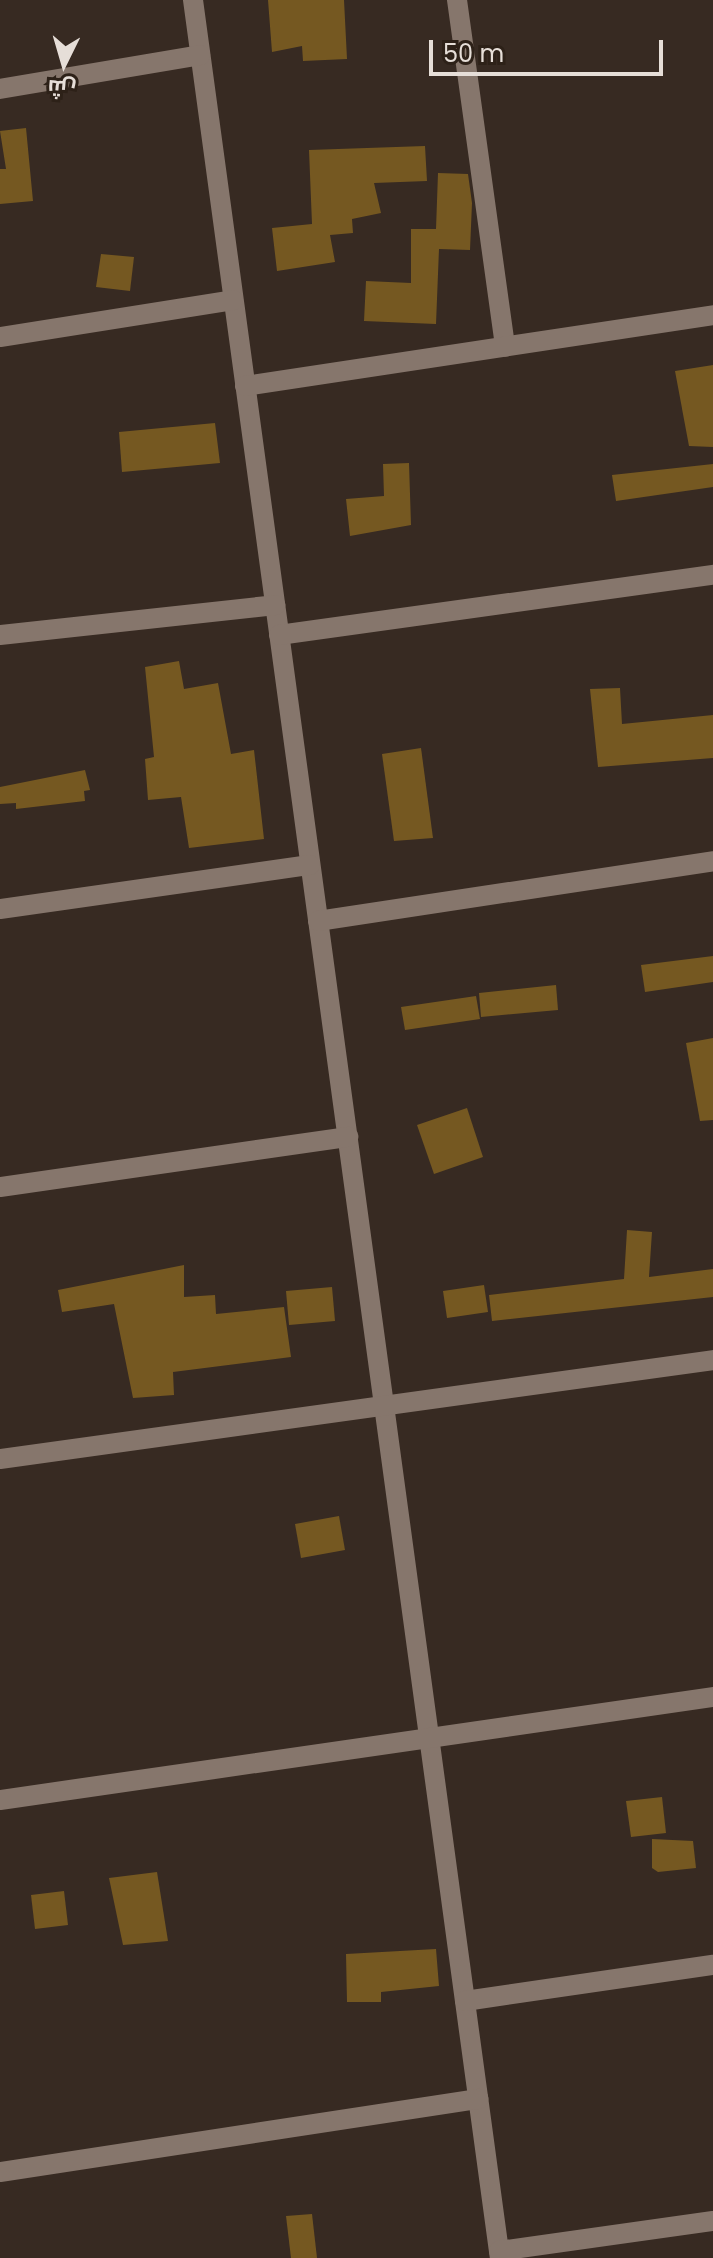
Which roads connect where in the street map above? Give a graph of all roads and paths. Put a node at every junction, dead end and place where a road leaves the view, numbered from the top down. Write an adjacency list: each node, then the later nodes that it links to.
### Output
1 (193, 0): 3 (street)
2 (457, 0): 8 (street)
3 (200, 55): 4 (street); 5 (street)
4 (0, 89)
5 (233, 300): 7 (street); 9 (street)
6 (713, 315): 8 (street)
7 (0, 337)
8 (505, 347): 9 (street)
9 (245, 386): 11 (street)
10 (713, 575): 13 (street)
11 (275, 605): 12 (street); 13 (street)
12 (0, 635)
13 (279, 635): 15 (street)
14 (713, 861): 17 (street)
15 (310, 865): 16 (street); 17 (street)
16 (0, 909)
17 (318, 921): 18 (street)
18 (348, 1137): 19 (street); 21 (street)
19 (0, 1187)
20 (713, 1360): 21 (street)
21 (384, 1404): 22 (street); 24 (street)
22 (0, 1459)
23 (713, 1697): 24 (street)
24 (430, 1738): 25 (street); 27 (street)
25 (0, 1800)
26 (713, 1965): 27 (street)
27 (465, 2001): 28 (street)
28 (478, 2099): 29 (street); 31 (street)
29 (0, 2172)
30 (713, 2221): 31 (street)
31 (500, 2254)

